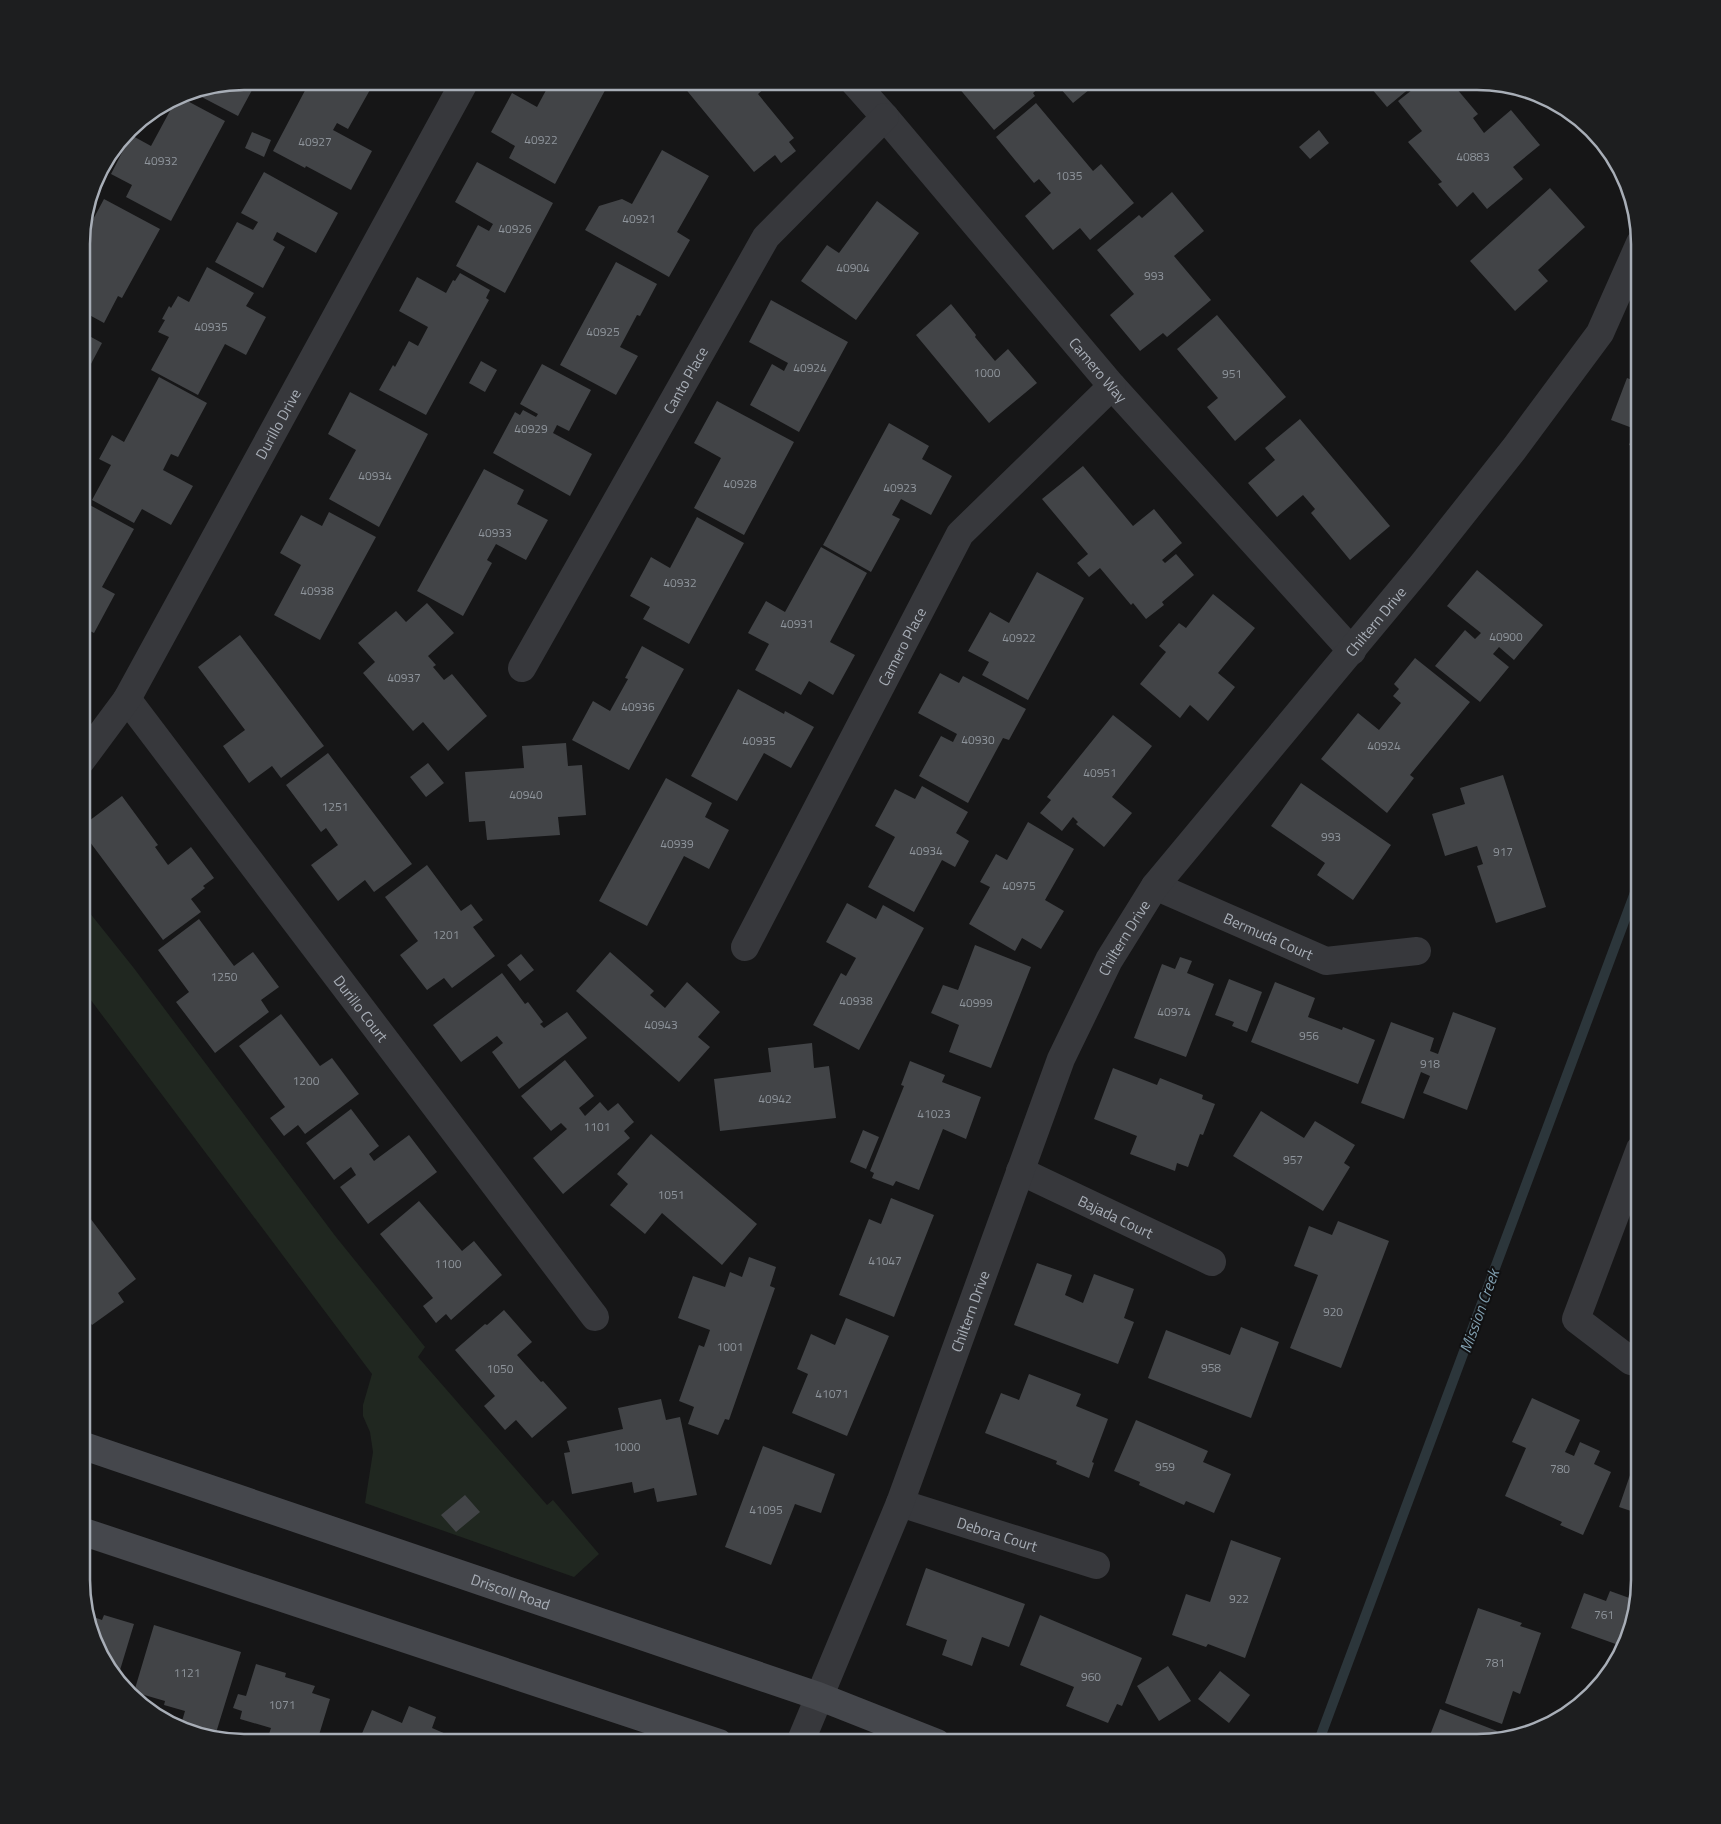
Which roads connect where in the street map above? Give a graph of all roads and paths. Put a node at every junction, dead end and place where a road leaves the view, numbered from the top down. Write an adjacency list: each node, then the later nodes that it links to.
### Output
1 (460, 90): 8 (street, Durillo Drive)
2 (860, 90): 3 (street, Camero Way)
3 (885, 117): 5 (street, Camero Way); 7 (street, Canto Place)
4 (1631, 263): 6 (street, Chiltern Drive)
5 (1112, 386): 6 (street, Camero Way); 11 (street, Camero Place)
6 (1352, 651): 10 (street, Chiltern Drive)
7 (522, 668)
8 (127, 699): 9 (street, Durillo Drive); 16 (street, Durillo Court)
9 (90, 750)
10 (1155, 886): 12 (street, Bermuda Court); 13 (street, Chiltern Drive)
11 (745, 947)
12 (1417, 951)
13 (1020, 1170): 15 (street, Bajada Court); 19 (street, Chiltern Drive)
14 (1631, 1173): 17 (street)
15 (1212, 1262)
16 (595, 1317)
17 (1631, 1360)
18 (90, 1448): 22 (street, Driscoll Road)
19 (900, 1503): 21 (street, Debora Court); 22 (street, Chiltern Drive)
20 (90, 1534): 23 (street)
21 (1096, 1564)
22 (818, 1696): 24 (street, Chiltern Drive); 25 (street, Driscoll Road)
23 (692, 1734)
24 (803, 1734)
25 (914, 1734)

